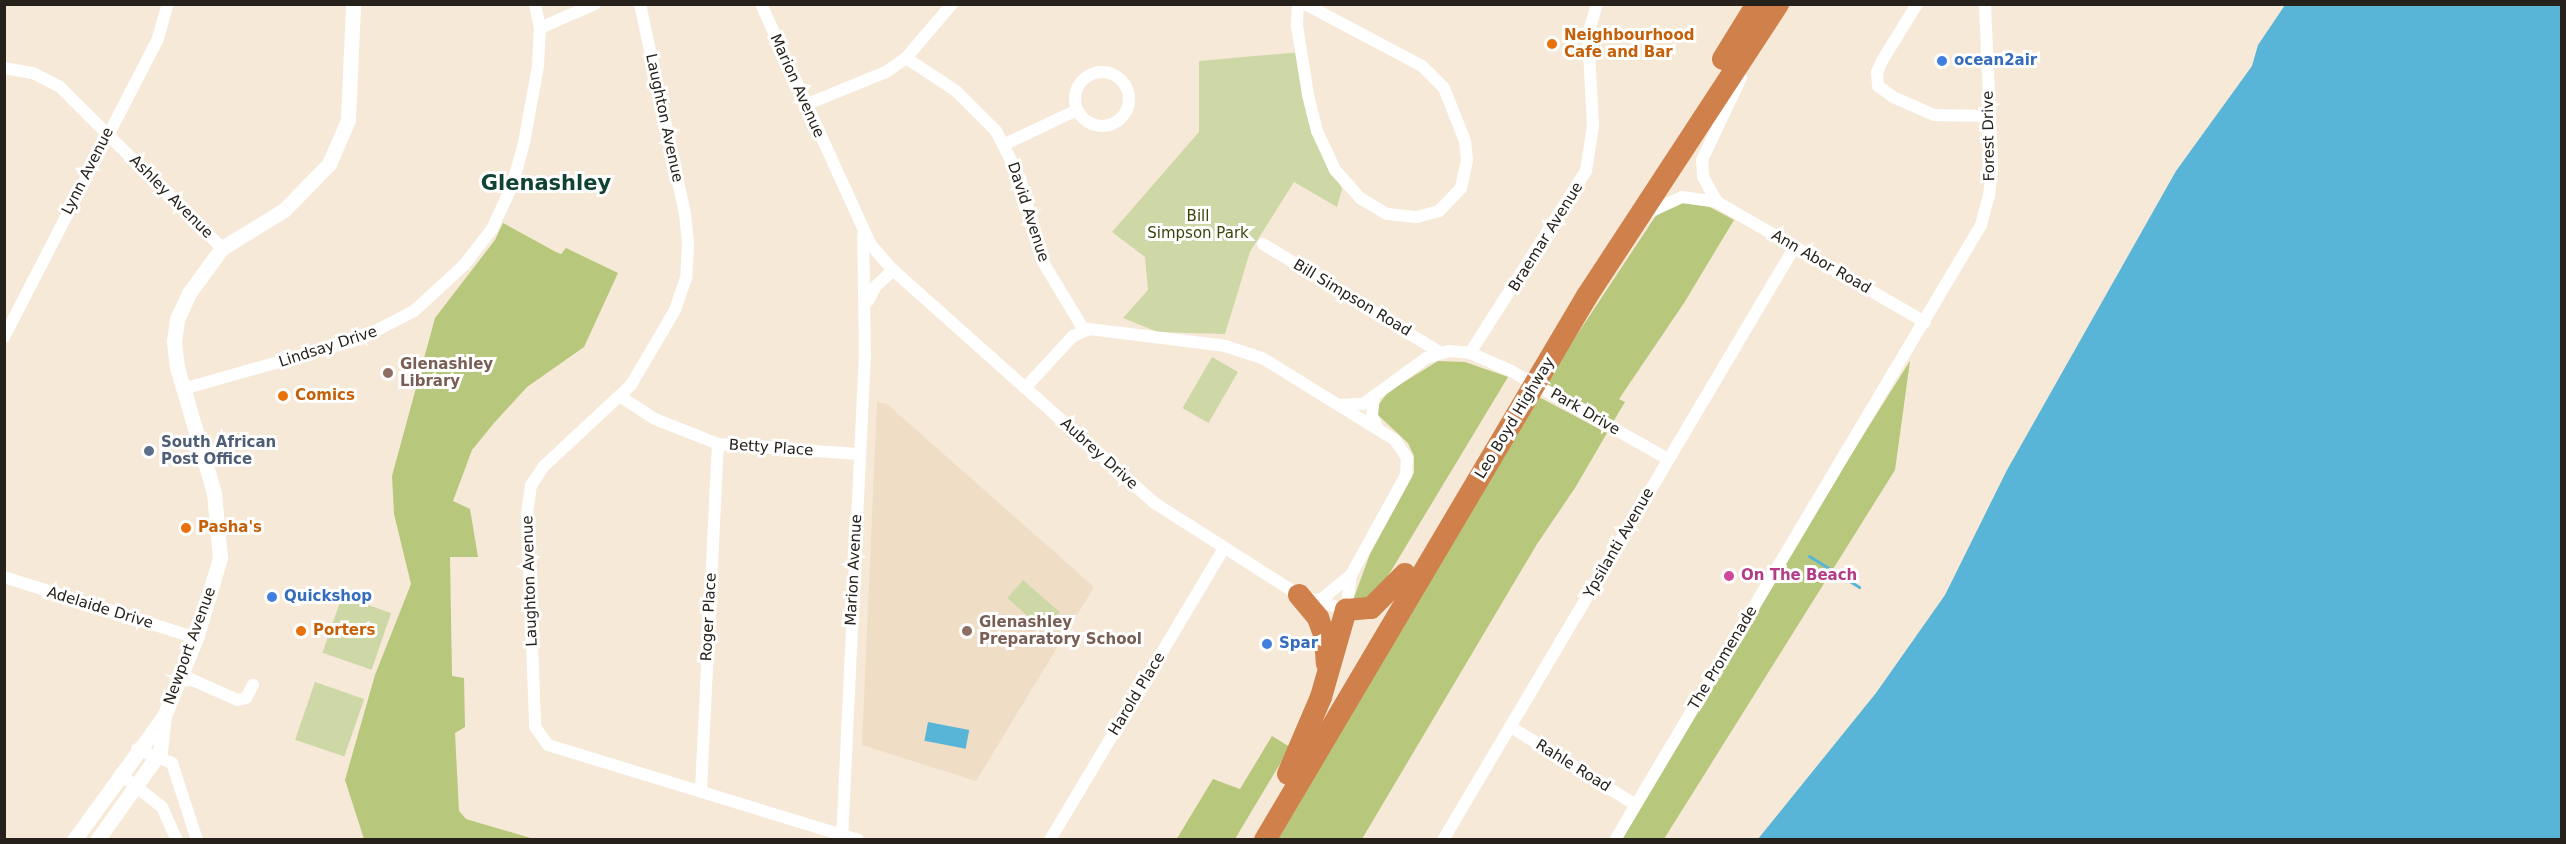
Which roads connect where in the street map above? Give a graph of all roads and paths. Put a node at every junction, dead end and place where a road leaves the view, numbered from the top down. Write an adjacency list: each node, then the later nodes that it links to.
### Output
1 (168, 4): 21 (street, Lynn Avenue)
2 (353, 4): 27 (street, Newport Avenue)
3 (535, 4): 15 (street, Lindsay Drive)
4 (595, 4): 15 (street)
5 (640, 4): 42 (street, Laughton Avenue)
6 (761, 4): 18 (street, Marion Avenue)
7 (952, 4): 16 (street)
8 (1298, 4): 9 (street)
9 (1305, 4)
10 (1597, 4): 36 (street, Braemar Avenue)
11 (1757, 4): 37 (highway, Leo Boyd Highway)
12 (1778, 4): 23 (street, Ann Abor Road); 24 (highway, Leo Boyd Highway)
13 (1917, 4): 20 (street)
14 (1985, 4): 20 (street, Forest Drive)
15 (540, 28): 39 (street, Lindsay Drive)
16 (906, 58): 18 (street); 22 (street, David Avenue)
17 (4, 68): 21 (street, Ashley Avenue)
18 (805, 105): 25 (street, Marion Avenue)
19 (1077, 110): 19 (street); 22 (street)
20 (1990, 117): 32 (street, Forest Drive)
21 (107, 134): 27 (street, Ashley Avenue); 34 (street, Lynn Avenue)
22 (1005, 144): 33 (street, David Avenue)
23 (1717, 202): 24 (street, Ann Abor Road); 28 (street, Ann Abor Road)
24 (1637, 219): 37 (highway, Leo Boyd Highway)
25 (863, 232): 29 (street, Marion Avenue); 31 (street, Marion Avenue)
26 (1263, 244): 35 (street, Bill Simpson Road)
27 (222, 248): 39 (street, Newport Avenue)
28 (1794, 248): 32 (street, Ann Abor Road); 47 (street, Ypsilanti Avenue)
29 (880, 257): 30 (street, Aubrey Drive)
30 (893, 270): 31 (street, Marion Avenue); 38 (street, Aubrey Drive)
31 (867, 305): 46 (street, Marion Avenue)
32 (1925, 322): 66 (street, The Promenade)
33 (1084, 330): 38 (street); 43 (street)
34 (4, 337)
35 (1439, 352): 36 (street, Park Drive); 41 (street, Park Drive)
36 (1470, 352): 47 (street, Park Drive)
37 (1537, 365): 40 (highway, Leo Boyd Highway)
38 (1025, 388): 48 (street, Aubrey Drive)
39 (183, 389): 54 (street, Newport Avenue)
40 (1520, 393): 49 (highway, Leo Boyd Highway); 75 (highway, Leo Boyd Highway)
41 (1374, 396): 43 (street, Park Drive); 44 (street)
42 (621, 397): 45 (street, Betty Place); 65 (street, Laughton Avenue)
43 (1340, 405): 44 (street)
44 (1378, 429): 50 (street)
45 (717, 444): 46 (street, Betty Place); 65 (street, Roger Place)
46 (859, 454): 67 (street, Marion Avenue)
47 (1668, 459): 59 (street, Ypsilanti Avenue)
48 (1224, 548): 52 (street, Aubrey Drive); 73 (street, Harold Place)
49 (1405, 574): 53 (highway); 63 (highway, Leo Boyd Highway)
50 (1351, 575): 52 (street); 53 (street)
51 (4, 577): 54 (street, Adelaide Drive)
52 (1309, 598): 53 (street, Aubrey Drive); 57 (highway)
53 (1346, 610): 57 (highway)
54 (196, 638): 55 (street, Newport Avenue)
55 (181, 675): 56 (street); 58 (street, Newport Avenue)
56 (253, 684)
57 (1321, 697): 63 (highway)
58 (164, 716): 60 (street, Newport Avenue); 61 (street, Newport Avenue)
59 (1511, 727): 66 (street, Rahle Road); 76 (street, Ypsilanti Avenue)
60 (137, 749): 61 (street); 62 (street, Newport Avenue)
61 (158, 755): 64 (street, Newport Avenue); 71 (street)
62 (120, 774): 64 (street); 68 (street, Newport Avenue)
63 (1288, 774): 74 (highway, Leo Boyd Highway)
64 (136, 786): 69 (street, Newport Avenue); 70 (street)
65 (701, 790): 67 (street, Laughton Avenue)
66 (1636, 805): 77 (street, The Promenade)
67 (842, 837): 72 (street, Laughton Avenue)
68 (74, 840)
69 (97, 840)
70 (177, 840)
71 (197, 840)
72 (858, 840)
73 (1050, 840)
74 (1250, 840)
75 (1265, 840)
76 (1443, 840)
77 (1616, 840)

